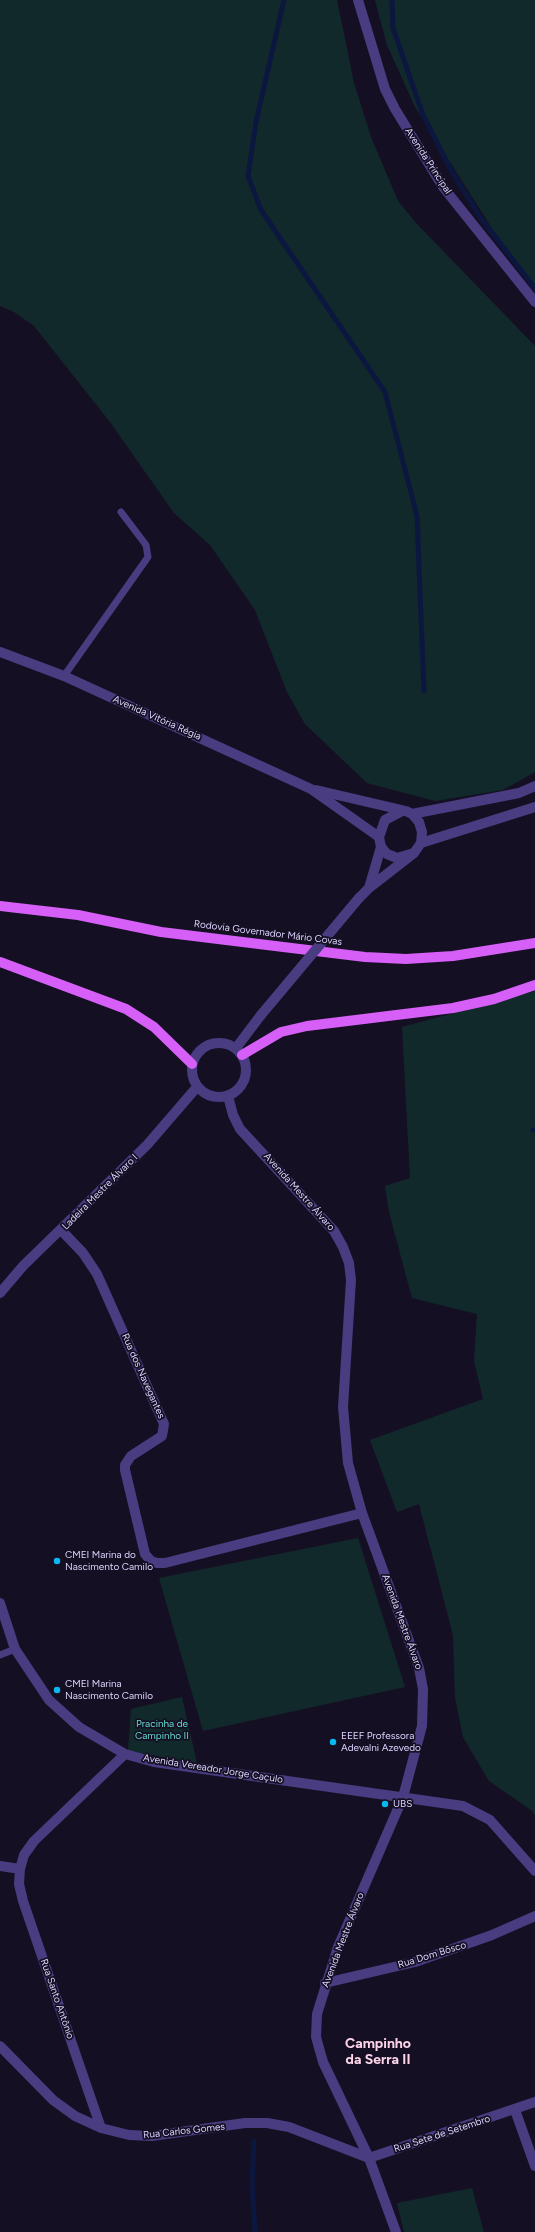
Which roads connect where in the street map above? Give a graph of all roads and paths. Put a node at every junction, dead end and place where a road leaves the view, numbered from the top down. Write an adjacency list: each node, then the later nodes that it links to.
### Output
1 (358, 0): 2 (street, Avenida Principal)
2 (535, 302)
3 (121, 512): 5 (lane)
4 (0, 652): 5 (street, Avenida Vitória Régia)
5 (64, 676): 7 (street, Avenida Vitória Régia)
6 (535, 786): 9 (street)
7 (311, 789): 9 (street, Avenida Vitória Régia); 10 (street, Avenida Vitória Régia)
8 (535, 807): 11 (street)
9 (407, 812): 10 (street); 11 (street)
10 (380, 842): 12 (street); 13 (street)
11 (421, 843): 12 (street)
12 (414, 853): 13 (street)
13 (369, 888): 18 (street, bridge)
14 (0, 906): 15 (main road, Rodovia Governador Mário Covas)
15 (535, 943)
16 (0, 962): 19 (main road)
17 (535, 985): 18 (main road)
18 (239, 1051): 19 (street); 21 (street)
19 (192, 1064): 20 (street)
20 (197, 1087): 21 (street); 22 (street, Ladeira Mestre Álvaro I)
21 (228, 1096): 24 (street, Avenida Mestre Álvaro)
22 (62, 1231): 23 (street, Ladeira Mestre Álvaro I); 24 (street, Rua dos Navegantes)
23 (0, 1293)
24 (362, 1513): 29 (street, Avenida Mestre Álvaro)
25 (0, 1603): 26 (street, Avenida Vereador Jorge Caçulo)
26 (15, 1650): 27 (lane); 28 (street, Avenida Vereador Jorge Caçulo)
27 (0, 1655)
28 (125, 1754): 29 (street, Avenida Vereador Jorge Caçulo); 31 (street, Rua Santo Antônio)
29 (403, 1797): 32 (street); 34 (street, Avenida Mestre Álvaro)
30 (0, 1866): 31 (street)
31 (20, 1869): 38 (street, Rua Santo Antônio)
32 (535, 1871)
33 (535, 1916): 34 (street, Rua Dom Bôsco)
34 (325, 1983): 39 (street, Avenida Mestre Álvaro)
35 (0, 2046): 38 (street, Rua Carlos Gomes)
36 (535, 2102): 37 (street, Rua Sete de Setembro)
37 (515, 2110): 39 (street, Rua Sete de Setembro); 40 (street)
38 (101, 2128): 39 (street, Rua Carlos Gomes)
39 (369, 2158): 41 (street, Avenida Mestre Álvaro)
40 (535, 2166)
41 (396, 2232)

